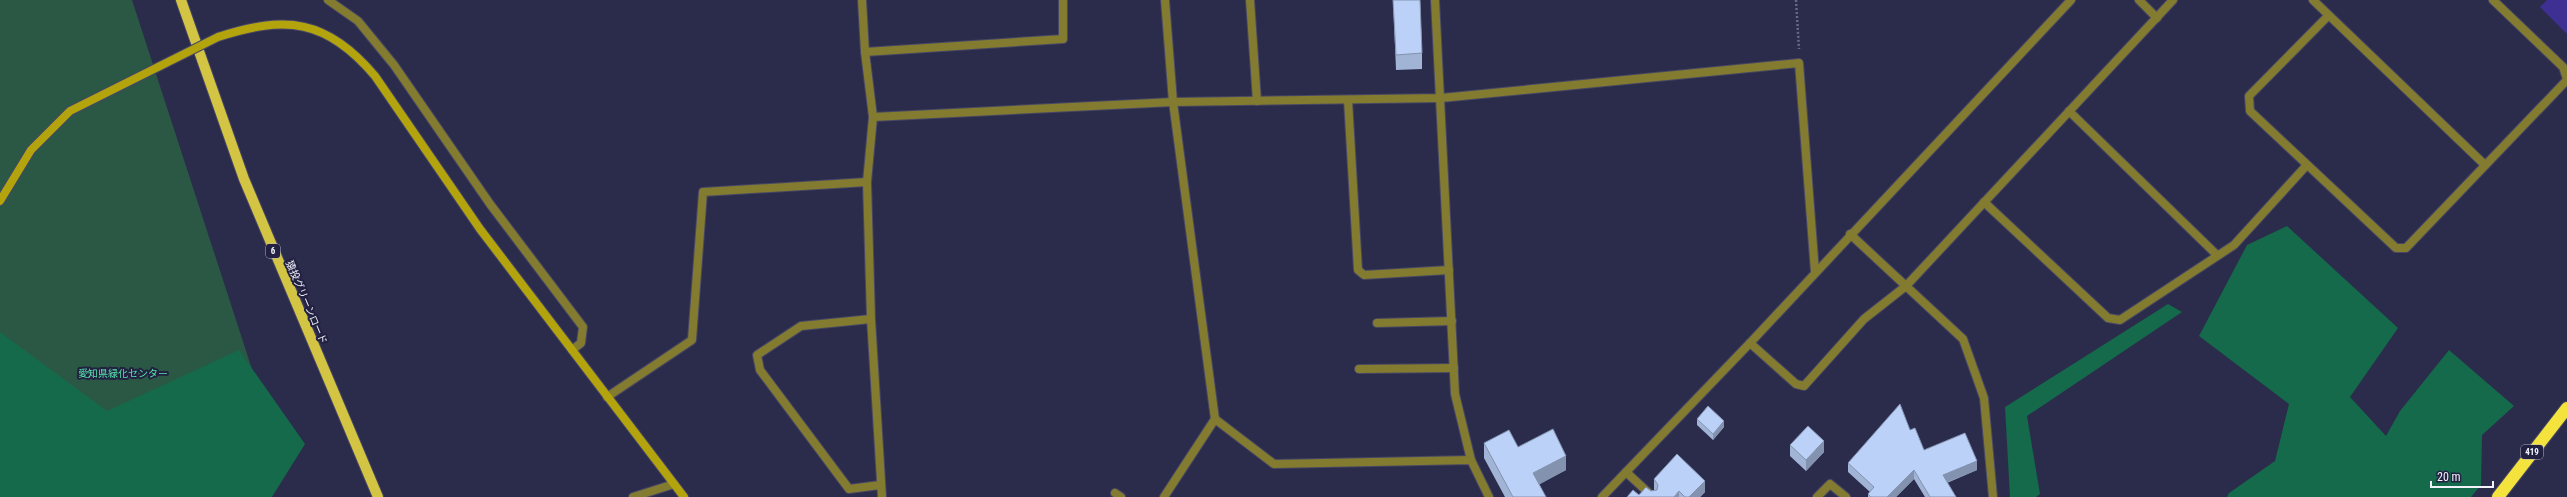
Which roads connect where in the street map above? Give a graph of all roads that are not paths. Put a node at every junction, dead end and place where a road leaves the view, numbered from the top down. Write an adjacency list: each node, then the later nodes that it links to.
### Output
1 (181, 0): 47 (main road, 猿投グリーンロード / 6)
2 (328, 0): 37 (street)
3 (862, 0): 15 (street)
4 (1063, 0): 15 (street)
5 (1165, 0): 20 (street)
6 (1250, 0): 19 (street)
7 (1435, 0): 17 (street)
8 (2071, 0): 28 (street)
9 (2139, 0): 14 (street)
10 (2173, 0): 14 (street)
11 (2313, 0): 13 (street)
12 (2493, 0): 16 (street)
13 (2328, 16): 23 (street); 24 (street)
14 (2156, 18): 21 (street)
15 (865, 52): 22 (street)
16 (2567, 80): 23 (street)
17 (1441, 98): 18 (street); 30 (street); 31 (street)
18 (1348, 100): 19 (street); 30 (street)
19 (1257, 101): 20 (street)
20 (1173, 102): 22 (street); 42 (street)
21 (2070, 111): 27 (street); 29 (street)
22 (873, 117): 25 (street)
23 (2485, 165): 24 (street)
24 (2306, 166): 29 (street)
25 (867, 182): 33 (street); 40 (street)
26 (0, 201): 37 (street, bridge)
27 (1984, 202): 29 (street); 32 (street)
28 (1850, 234): 31 (street); 32 (street)
29 (2217, 255)
30 (1449, 270): 34 (street)
31 (1815, 272): 36 (street)
32 (1906, 286): 36 (street); 57 (street)
33 (871, 319): 46 (street); 46 (street)
34 (1452, 321): 35 (street); 38 (street)
35 (1377, 323)
36 (1750, 343): 44 (street)
37 (572, 350): 40 (street)
38 (1454, 368): 39 (street); 43 (street)
39 (1358, 369)
40 (607, 397): 45 (street)
41 (2567, 408): 58 (highway, 419)
42 (1215, 419): 43 (street); 51 (street)
43 (1471, 460): 52 (street)
44 (1626, 472): 53 (street); 54 (street)
45 (674, 484): 48 (street); 49 (street)
46 (880, 485): 50 (street)
47 (378, 497)
48 (632, 497)
49 (684, 497)
50 (882, 497)
51 (1164, 497)
52 (1489, 497)
53 (1602, 497)
54 (1653, 497)
55 (1817, 497): 56 (street)
56 (1846, 497)
57 (1993, 497)
58 (2498, 497)

